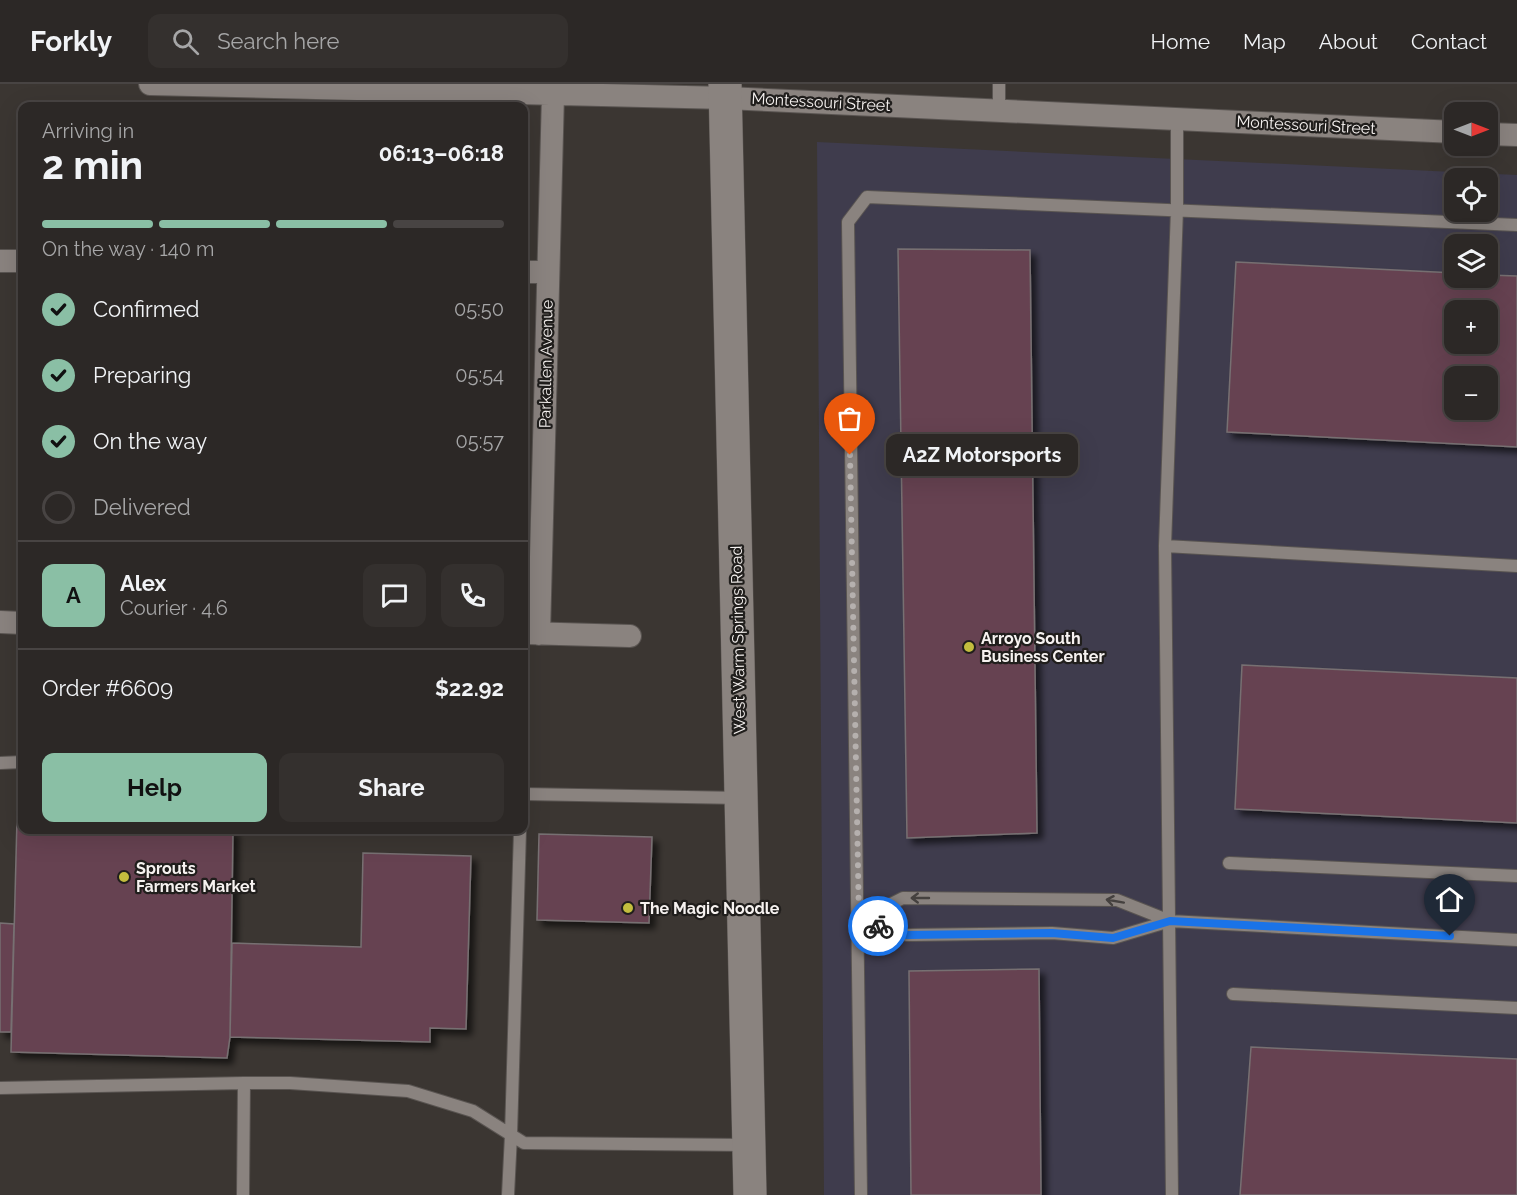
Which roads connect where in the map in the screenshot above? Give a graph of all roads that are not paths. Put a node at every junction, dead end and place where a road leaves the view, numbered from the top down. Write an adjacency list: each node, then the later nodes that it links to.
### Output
1 (150, 84): 2 (street, Montessouri Street)
2 (155, 84): 5 (street, Montessouri Street)
3 (999, 84): 6 (lane)
4 (726, 91): 5 (street, Montessouri Street); 6 (street, Montessouri Street); 26 (main road, West Warm Springs Road)
5 (553, 94): 16 (street, Parkallen Avenue)
6 (999, 111): 7 (street, Montessouri Street)
7 (1178, 119): 8 (street, Montessouri Street); 11 (lane)
8 (1444, 131)
9 (1498, 134): 10 (street)
10 (1517, 135)
11 (1178, 209): 12 (lane); 17 (lane); 30 (lane)
12 (1517, 225)
13 (0, 261): 14 (street)
14 (18, 261)
15 (528, 272): 16 (street)
16 (548, 272): 21 (street, Parkallen Avenue)
17 (1165, 546): 18 (lane); 31 (lane)
18 (1517, 566)
19 (0, 622): 20 (street)
20 (18, 623)
21 (531, 634): 22 (street)
22 (630, 636)
23 (18, 762): 24 (lane)
24 (0, 763)
25 (528, 794): 26 (lane)
26 (741, 798): 38 (main road, West Warm Springs Road)
27 (520, 834): 37 (lane)
28 (1229, 863): 29 (lane)
29 (1517, 876)
30 (859, 920): 31 (lane); 31 (lane, one-way to 30); 42 (lane)
31 (1170, 921): 32 (lane); 43 (lane)
32 (1517, 940)
33 (1233, 994): 34 (lane)
34 (1517, 1008)
35 (244, 1083): 36 (lane); 37 (lane); 39 (lane)
36 (0, 1088)
37 (512, 1136): 38 (lane); 40 (lane)
38 (749, 1145): 41 (main road, West Warm Springs Road)
39 (243, 1195)
40 (508, 1195)
41 (750, 1195)
42 (861, 1195)
43 (1172, 1195)

